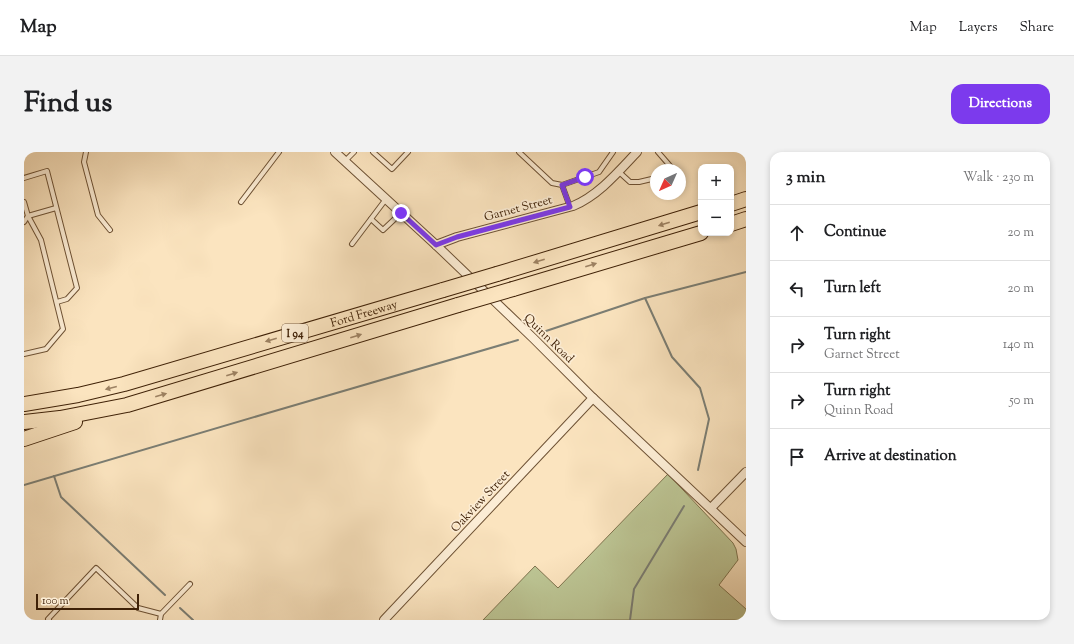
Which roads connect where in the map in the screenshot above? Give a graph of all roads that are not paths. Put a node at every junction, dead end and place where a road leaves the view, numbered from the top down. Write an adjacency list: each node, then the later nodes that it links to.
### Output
1 (86, 152): 31 (lane)
2 (279, 152): 20 (lane)
3 (335, 152): 11 (street, Quinn Road)
4 (354, 152): 11 (lane)
5 (373, 152): 6 (lane)
6 (408, 152)
7 (519, 152): 16 (lane)
8 (613, 152): 16 (lane)
9 (637, 152): 13 (street, Garnet Street)
10 (658, 152): 12 (lane)
11 (345, 161): 17 (street, Quinn Road)
12 (670, 164)
13 (618, 171): 15 (lane); 22 (street, Garnet Street)
14 (24, 178): 23 (lane)
15 (650, 179)
16 (562, 185): 22 (lane)
17 (386, 199): 24 (street, Quinn Road); 27 (lane)
18 (746, 199): 21 (highway)
19 (24, 202): 26 (lane)
20 (241, 202)
21 (734, 203)
22 (570, 207): 34 (street, Garnet Street)
23 (56, 208): 26 (lane); 35 (lane)
24 (401, 213): 27 (lane); 34 (street, Quinn Road)
25 (698, 213): 38 (highway, Ford Freeway / I 94, one-way to 38, bridge)
26 (28, 216): 29 (lane); 35 (lane)
27 (371, 219): 33 (lane)
28 (746, 219): 30 (highway)
29 (24, 222)
30 (734, 223)
31 (110, 230)
32 (698, 234): 39 (highway, Ford Freeway / I 94, one-way to 32, bridge)
33 (352, 244)
34 (436, 245): 37 (street, Quinn Road)
35 (57, 302): 36 (lane)
36 (24, 354)
37 (593, 398): 43 (street, Quinn Road); 49 (street, Oakview Street)
38 (24, 404)
39 (127, 405): 40 (highway, Ford Freeway / I 94); 41 (highway)
40 (24, 422)
41 (24, 439)
42 (746, 472): 43 (street)
43 (712, 508): 44 (street, Quinn Road)
44 (746, 542)
45 (190, 584): 46 (lane)
46 (160, 614): 47 (lane); 48 (lane)
47 (49, 620)
48 (160, 620)
49 (384, 620)

